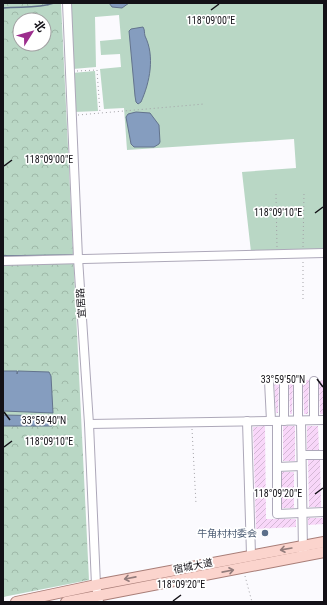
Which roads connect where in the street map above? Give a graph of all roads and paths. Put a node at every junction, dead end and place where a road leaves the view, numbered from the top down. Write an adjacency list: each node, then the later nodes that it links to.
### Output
1 (67, 3): 2 (street, 宜居路)
2 (70, 71): 4 (path); 5 (street, 宜居路)
3 (204, 104): 4 (path)
4 (100, 113): 5 (path)
5 (72, 115): 11 (street, 宜居路)
6 (304, 193): 10 (path)
7 (276, 194): 9 (path)
8 (324, 253): 10 (street)
9 (277, 254): 10 (street); 11 (street)
10 (303, 254): 13 (path)
11 (78, 258): 12 (street); 24 (street, 宜居路)
12 (3, 261)
13 (303, 298)
14 (269, 380): 21 (street)
15 (284, 381): 21 (street)
16 (298, 381): 22 (street)
17 (314, 381): 18 (street)
18 (314, 420): 19 (street); 22 (street)
19 (324, 420)
20 (247, 421): 21 (street); 23 (street); 35 (street)
21 (277, 421): 22 (street); 28 (street)
22 (300, 421): 25 (street)
23 (192, 422): 24 (street); 29 (path)
24 (89, 424): 37 (street, 宜居路)
25 (302, 455): 26 (street); 27 (street)
26 (324, 455)
27 (301, 466): 28 (street); 31 (street)
28 (277, 467): 31 (street)
29 (196, 504)
30 (324, 512): 31 (street)
31 (302, 513): 33 (street)
32 (324, 542): 33 (main road, 宿城大道)
33 (303, 551): 34 (main road, 宿城大道); 35 (main road, 宿城大道, one-way to 35); 36 (main road, 宿城大道)
34 (324, 552)
35 (251, 555): 37 (main road, 宿城大道, one-way to 37)
36 (243, 568): 38 (main road, 宿城大道, one-way to 36); 41 (path)
37 (96, 585): 38 (street, 宜居路); 39 (main road, 宿城大道)
38 (98, 599): 40 (main road, 宿城大道)
39 (16, 602)
40 (66, 602)
41 (252, 602)

